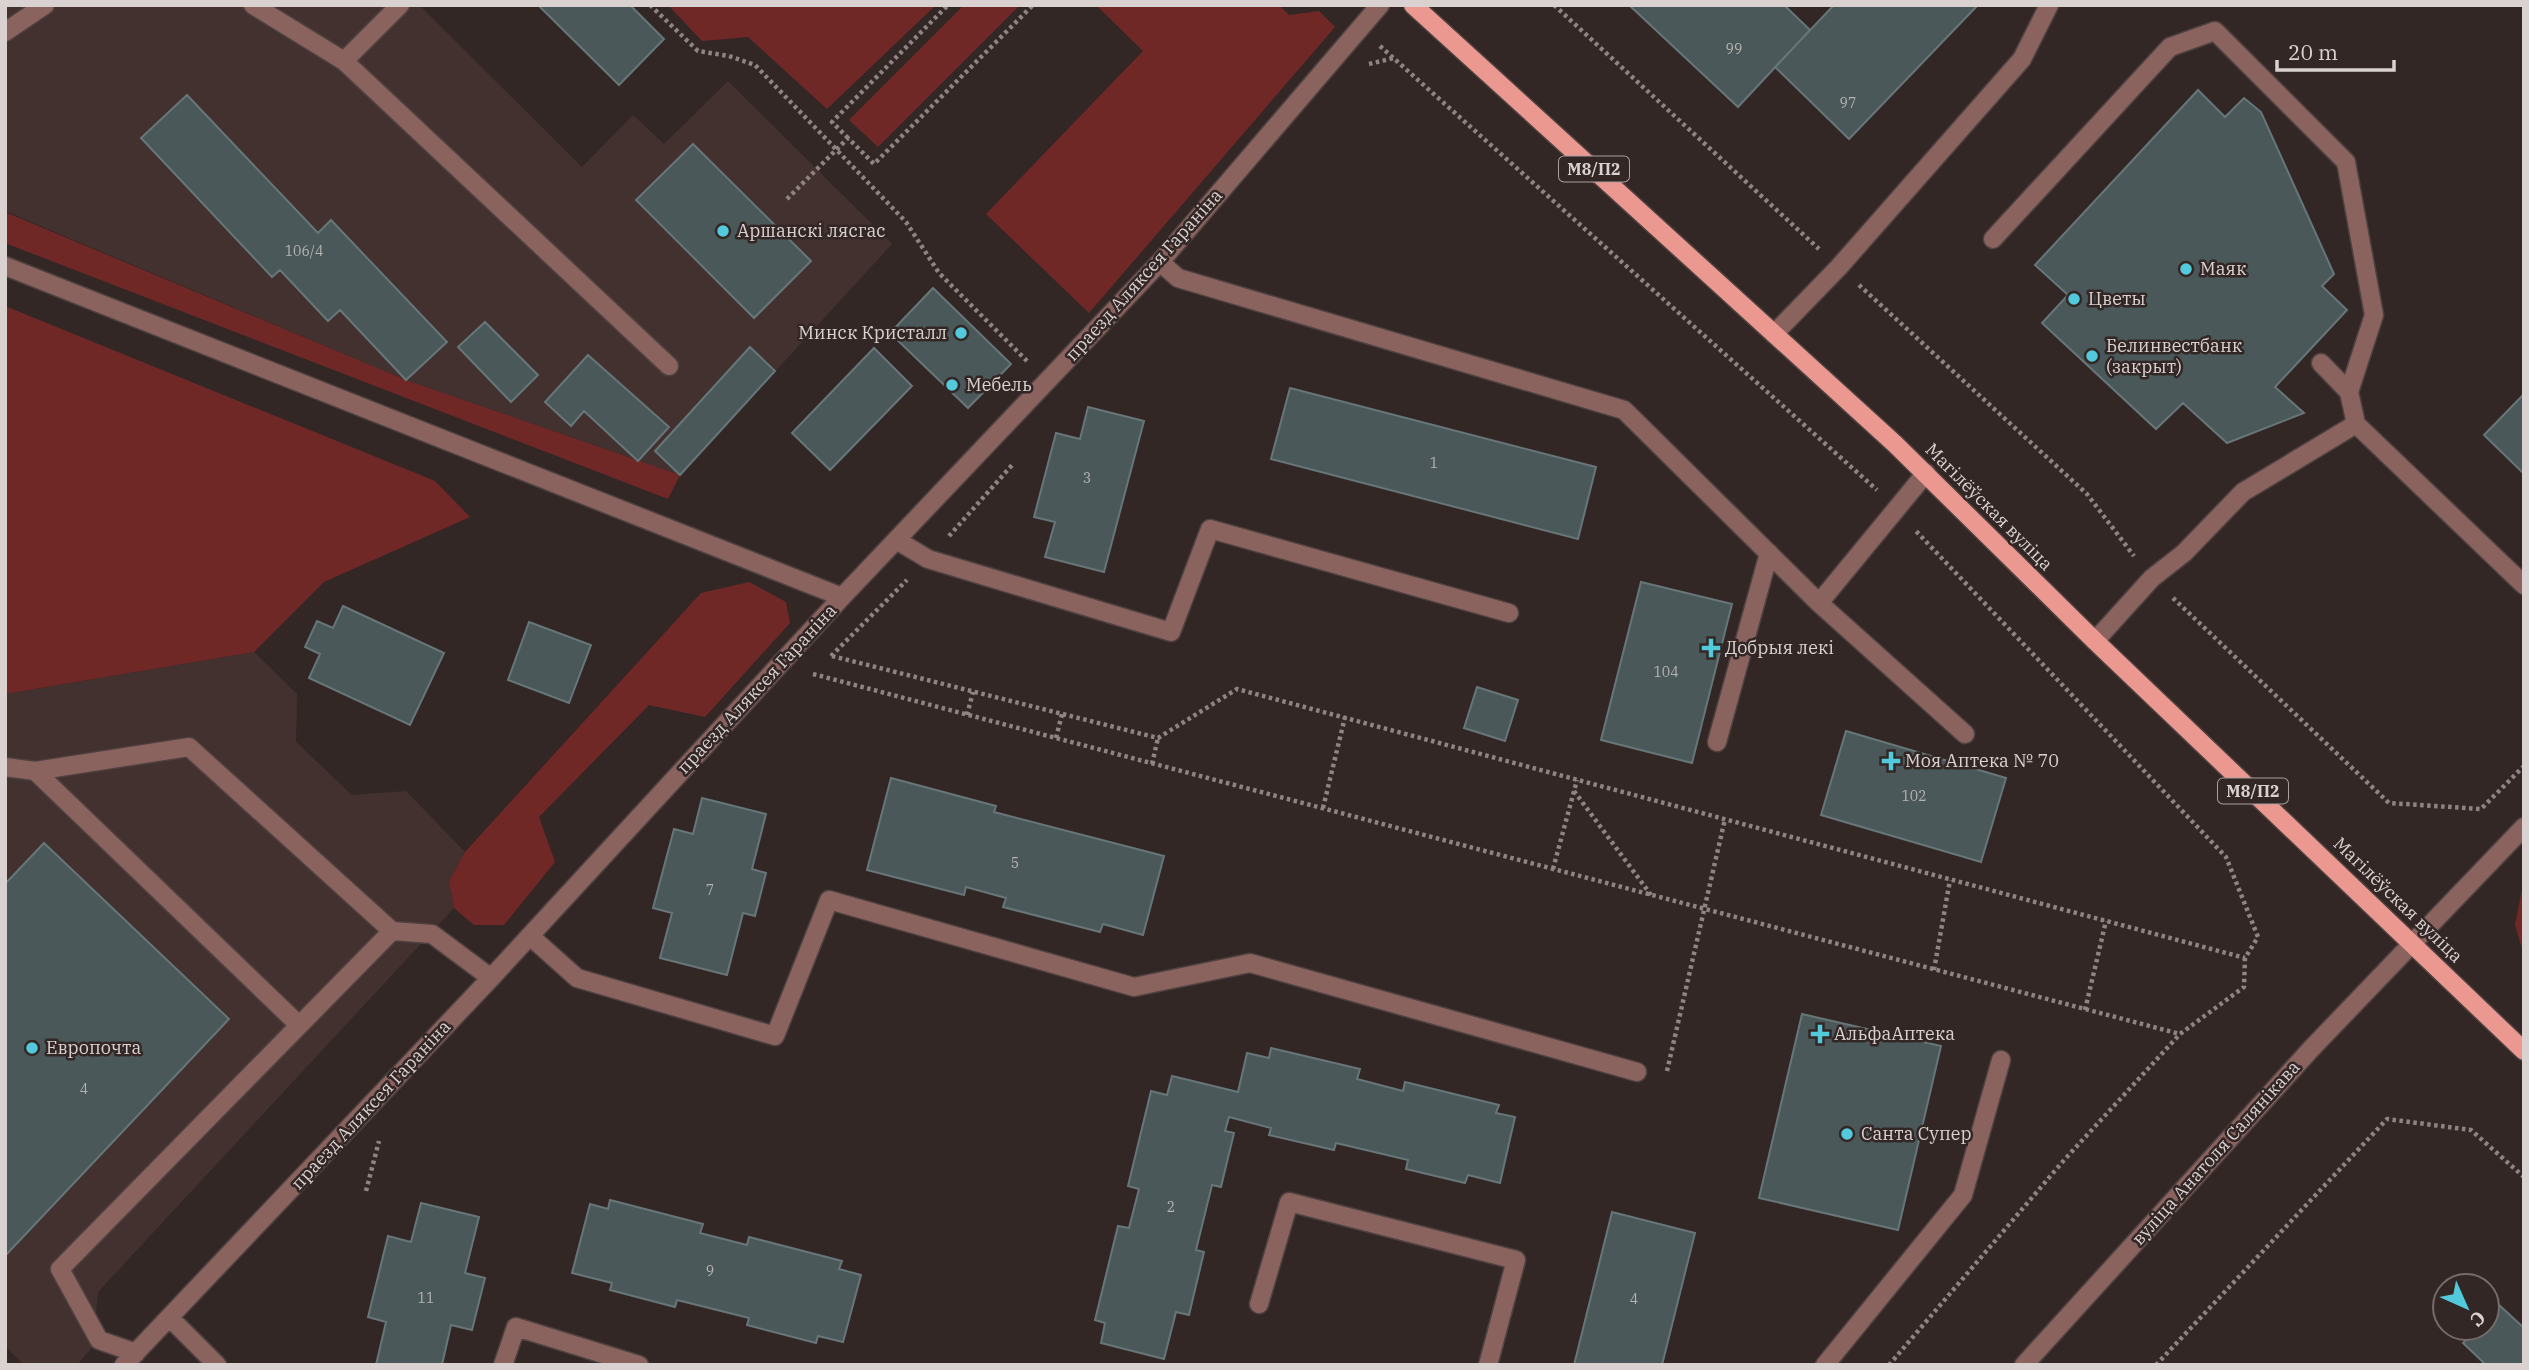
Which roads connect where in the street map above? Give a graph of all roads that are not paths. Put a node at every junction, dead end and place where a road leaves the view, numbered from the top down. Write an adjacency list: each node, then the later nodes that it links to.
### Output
1 (46, 5): 7 (street)
2 (253, 5): 8 (street)
3 (400, 5): 8 (street)
4 (1380, 5): 10 (street, праезд Аляксея Гараніна)
5 (1413, 5): 12 (main road, Магілёўская вуліца / М8/П2)
6 (2049, 5): 12 (street)
7 (5, 32)
8 (344, 61): 14 (street)
9 (1993, 239): 15 (street)
10 (1160, 262): 18 (street, праезд Аляксея Гараніна); 19 (street)
11 (5, 266): 21 (street)
12 (1774, 334): 17 (main road, Магілёўская вуліца / М8/П2)
13 (2321, 363): 15 (street)
14 (669, 366)
15 (2349, 392): 16 (street)
16 (2356, 424): 20 (street); 24 (street)
17 (1926, 473): 22 (street); 24 (main road, Магілёўская вуліца / М8/П2)
18 (898, 541): 21 (street, праезд Аляксея Гараніна); 23 (street)
19 (1769, 553): 22 (street); 26 (street)
20 (2524, 585)
21 (842, 597): 31 (street, праезд Аляксея Гараніна)
22 (1819, 603): 25 (street)
23 (1509, 613)
24 (2095, 641): 32 (main road, Магілёўская вуліца / М8/П2)
25 (1965, 734)
26 (1717, 742)
27 (5, 767): 28 (street)
28 (35, 771): 30 (street); 34 (street)
29 (2524, 827): 32 (street, вуліца Анатоля Салянікава)
30 (392, 931): 33 (street); 34 (street)
31 (530, 936): 33 (street, праезд Аляксея Гараніна); 37 (street)
32 (2410, 942): 35 (main road, Магілёўская вуліца / М8/П2); 46 (street, вуліца Анатоля Салянікава)
33 (491, 978): 39 (street, праезд Аляксея Гараніна)
34 (299, 1025): 40 (street)
35 (2524, 1051)
36 (2001, 1060): 45 (street)
37 (1637, 1072)
38 (1259, 1304): 44 (street)
39 (170, 1318): 40 (street, праезд Аляксея Гараніна); 41 (street)
40 (130, 1359)
41 (217, 1365)
42 (503, 1365): 43 (street)
43 (639, 1365)
44 (1488, 1365)
45 (1825, 1365)
46 (2024, 1365)

